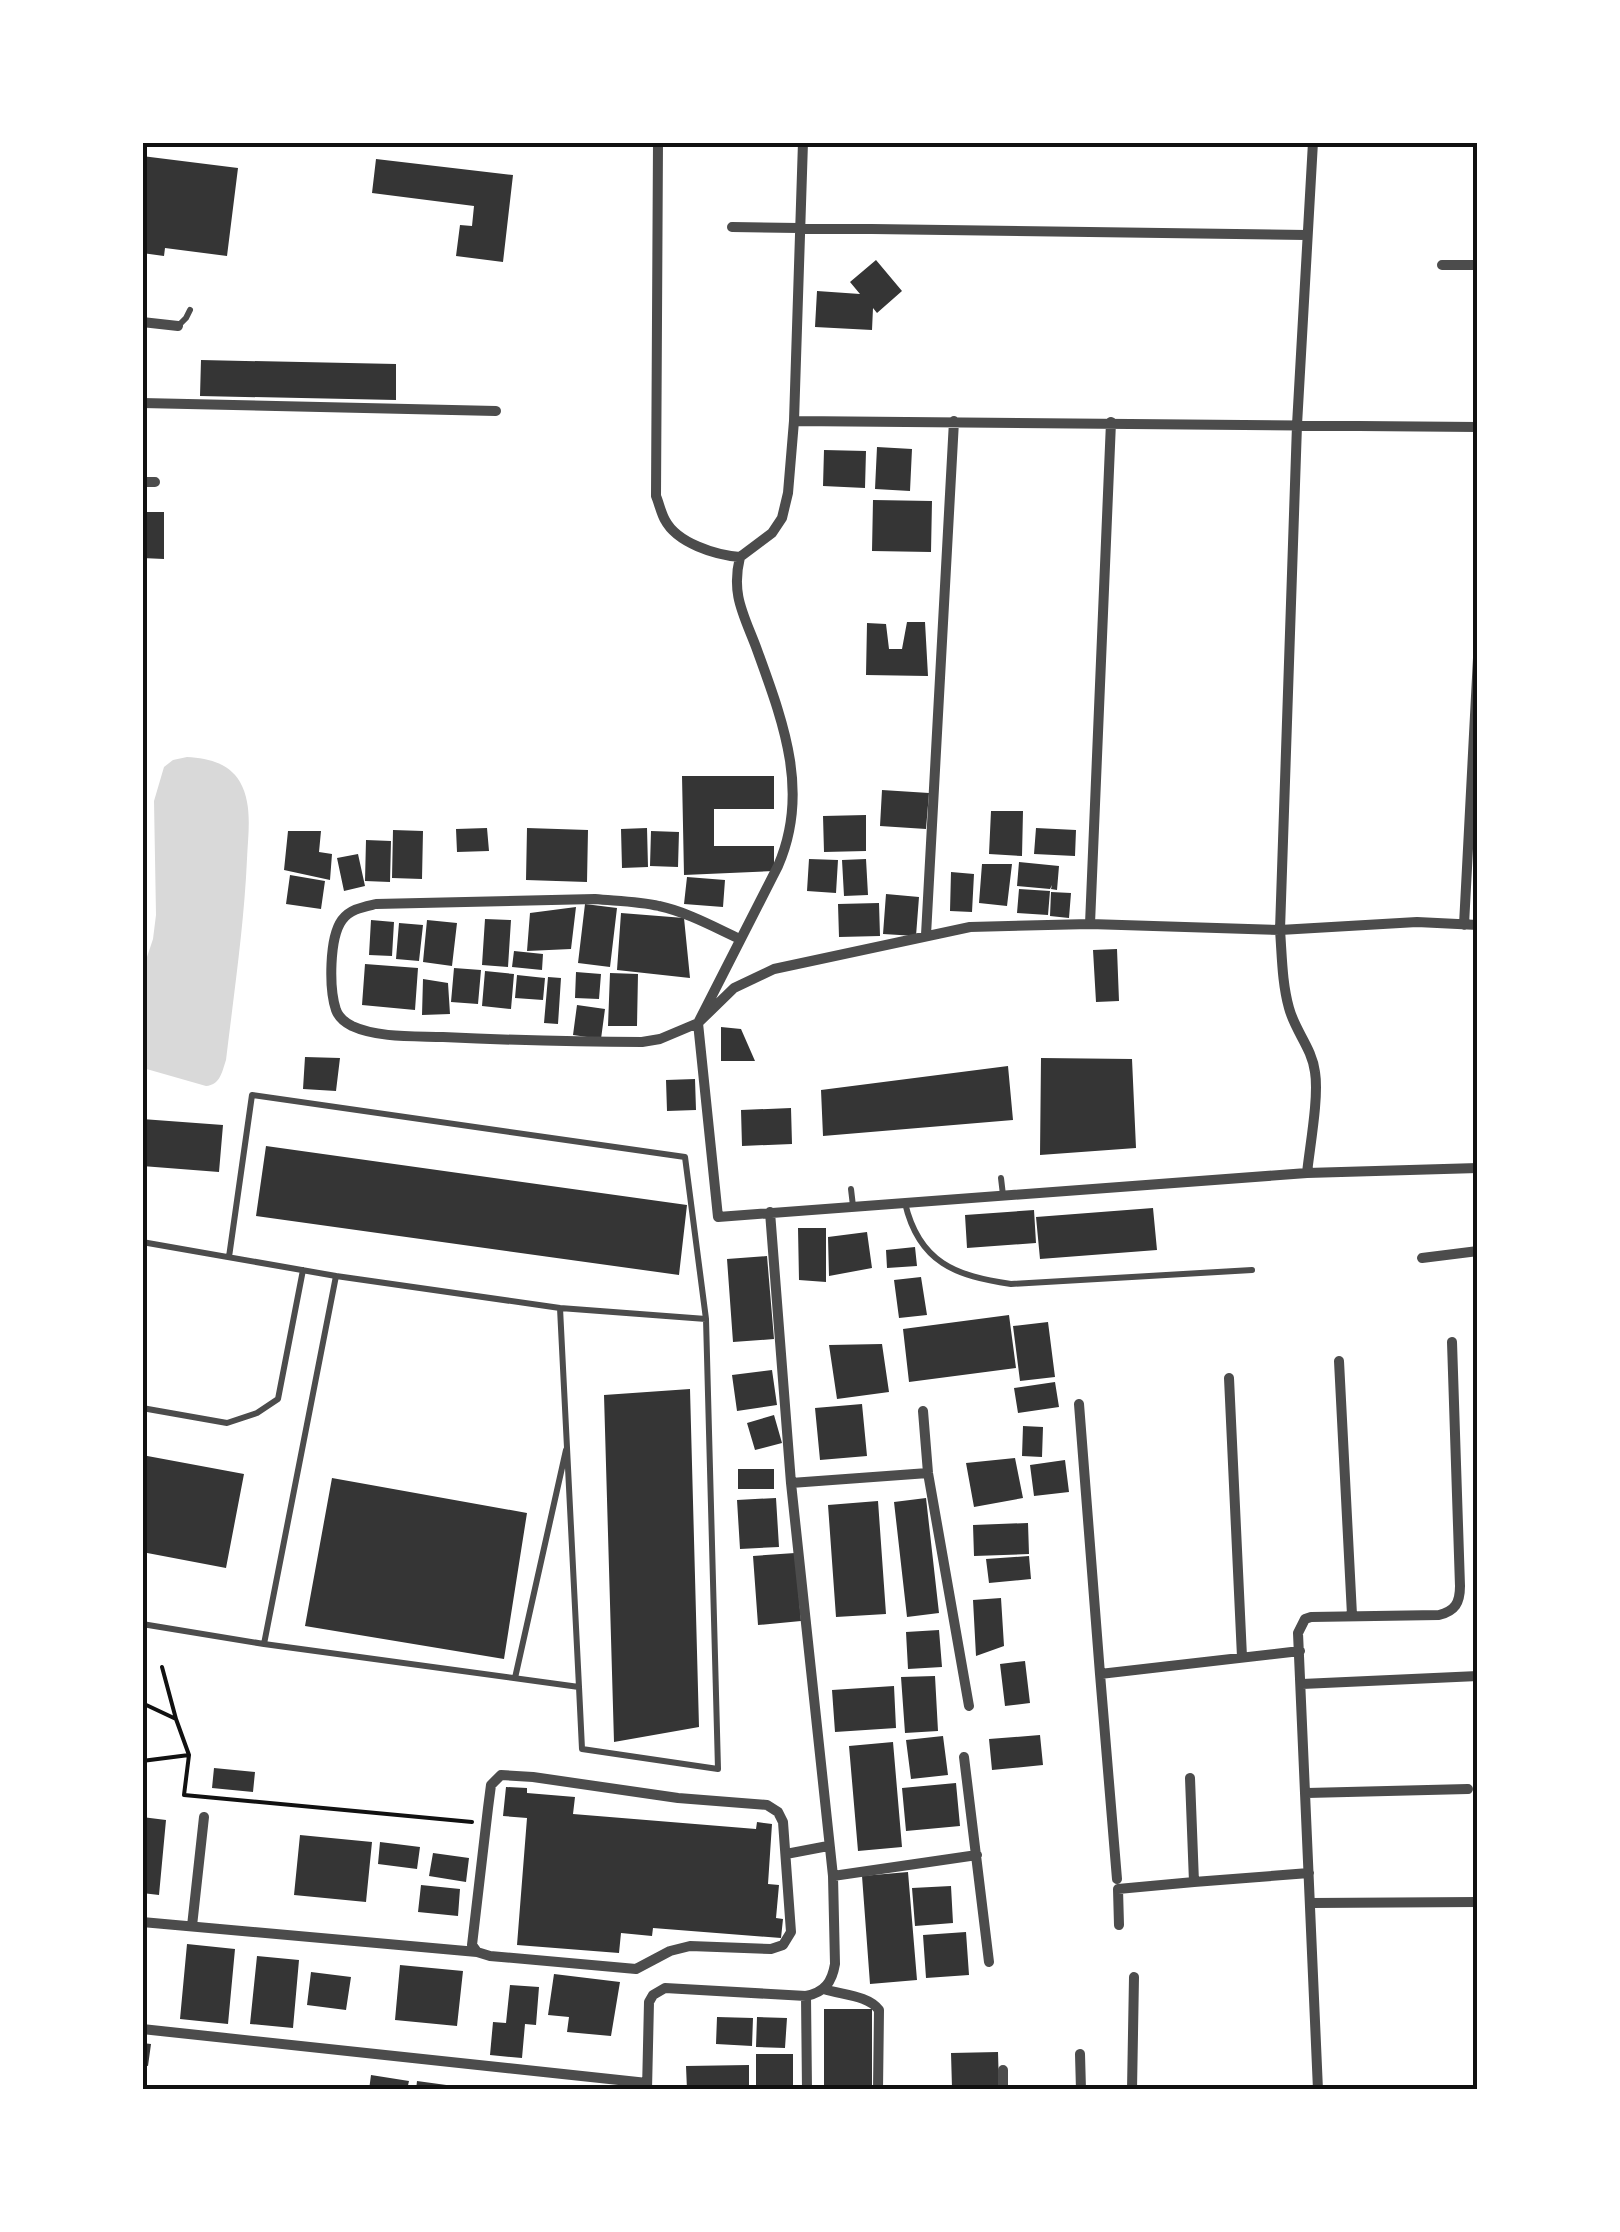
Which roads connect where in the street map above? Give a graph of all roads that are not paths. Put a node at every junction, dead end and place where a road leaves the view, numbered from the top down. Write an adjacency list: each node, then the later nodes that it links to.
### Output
1 (658, 142): 19 (street)
2 (803, 142): 5 (street)
3 (1313, 142): 6 (street)
4 (732, 227): 5 (street)
5 (800, 228): 6 (street); 14 (street)
6 (1306, 235): 17 (street)
7 (1442, 265): 8 (street)
8 (1478, 265)
9 (190, 310): 11 (lane)
10 (142, 322): 11 (street)
11 (178, 326)
12 (142, 402): 13 (street)
13 (496, 411)
14 (794, 420): 15 (street); 19 (street)
15 (954, 421): 16 (street); 25 (street)
16 (1111, 422): 17 (street); 21 (street)
17 (1297, 424): 18 (street); 24 (street)
18 (1478, 427)
19 (740, 557): 26 (street)
20 (1478, 658): 22 (street)
21 (1090, 924): 24 (street); 25 (street)
22 (1464, 924): 23 (street); 24 (street)
23 (1478, 925)
24 (1280, 930): 29 (street)
25 (926, 934): 27 (street)
26 (740, 938): 27 (street); 27 (street)
27 (698, 1023): 35 (street)
28 (1478, 1168): 29 (street)
29 (1307, 1173): 32 (street)
30 (1001, 1178): 32 (lane)
31 (851, 1190): 34 (lane)
32 (1003, 1195): 33 (street)
33 (905, 1202): 34 (street); 41 (lane)
34 (852, 1206): 35 (street)
35 (770, 1212): 53 (street)
36 (142, 1242): 38 (lane)
37 (1478, 1252): 39 (street)
38 (230, 1257): 40 (lane); 44 (lane)
39 (1422, 1258)
40 (303, 1270): 42 (lane); 49 (lane)
41 (1252, 1270)
42 (336, 1276): 43 (lane); 56 (lane)
43 (560, 1308): 44 (lane); 51 (lane)
44 (706, 1319): 63 (lane)
45 (1452, 1342): 54 (street)
46 (1339, 1361): 54 (street)
47 (1229, 1378): 58 (street)
48 (1080, 1404): 59 (street)
49 (142, 1408)
50 (922, 1411): 52 (street)
51 (568, 1442): 61 (lane); 63 (lane)
52 (928, 1473): 53 (street); 64 (street)
53 (791, 1484): 70 (street)
54 (1352, 1615): 57 (street)
55 (142, 1624): 56 (lane)
56 (264, 1644): 61 (lane)
57 (1300, 1651): 58 (street); 62 (street)
58 (1242, 1657): 59 (street)
59 (1100, 1674): 75 (street)
60 (1478, 1676): 62 (street)
61 (516, 1678): 63 (lane)
62 (1302, 1684): 68 (street)
63 (580, 1687)
64 (969, 1706)
65 (964, 1756): 72 (street)
66 (1190, 1778): 76 (street)
67 (1468, 1789): 68 (street)
68 (1307, 1794): 73 (street)
69 (204, 1817): 81 (street)
70 (828, 1846): 71 (street); 74 (street)
71 (786, 1854): 82 (street); 82 (street)
72 (977, 1855): 74 (street); 83 (street)
73 (1310, 1873): 76 (street); 78 (street)
74 (833, 1876): 85 (street)
75 (1117, 1879)
76 (1194, 1882): 80 (street)
77 (1478, 1902): 78 (street)
78 (1311, 1903): 96 (street)
79 (142, 1922): 81 (street)
80 (1119, 1925)
81 (192, 1926): 82 (street)
82 (476, 1952)
83 (989, 1962)
84 (1134, 1977): 95 (street)
85 (824, 1989): 86 (street); 92 (street)
86 (806, 1996): 90 (street); 91 (street)
87 (142, 2030): 90 (street)
88 (1080, 2054): 94 (street)
89 (1003, 2070): 93 (street)
90 (647, 2086)
91 (807, 2090)
92 (878, 2090)
93 (1003, 2090)
94 (1081, 2090)
95 (1132, 2090)
96 (1318, 2090)

